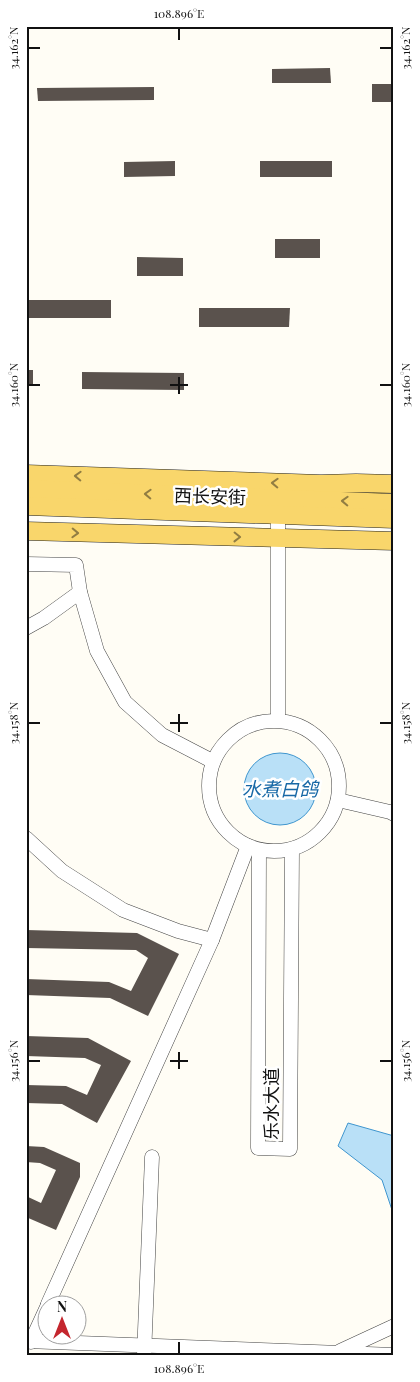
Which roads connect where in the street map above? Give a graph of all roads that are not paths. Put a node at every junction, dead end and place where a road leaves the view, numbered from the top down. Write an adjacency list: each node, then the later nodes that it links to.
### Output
1 (26, 474): 2 (main road, one-way to 1)
2 (394, 484)
3 (26, 489): 6 (main road, 西长安街, one-way to 3)
4 (394, 503): 6 (main road, 西长安街, one-way to 6)
5 (26, 506): 6 (main road, 西长安街)
6 (278, 506): 7 (main road, 西长安街); 9 (street)
7 (394, 519)
8 (26, 531): 9 (main road, one-way to 9)
9 (278, 538): 10 (main road); 14 (street)
10 (394, 541)
11 (26, 564): 12 (street)
12 (80, 592): 13 (street); 15 (street)
13 (26, 628)
14 (278, 719): 15 (street); 16 (street)
15 (212, 761): 19 (street)
16 (338, 800): 17 (street); 20 (street)
17 (394, 814)
18 (26, 838): 21 (street)
19 (254, 848): 20 (street); 20 (street, 乐水大道); 21 (street)
20 (292, 849)
21 (212, 940): 23 (street)
22 (152, 1157): 27 (street)
23 (53, 1294)
24 (38, 1324): 26 (street)
25 (394, 1326): 28 (street)
26 (29, 1342): 27 (street)
27 (144, 1351): 28 (street)
28 (336, 1353): 29 (street)
29 (394, 1355)

